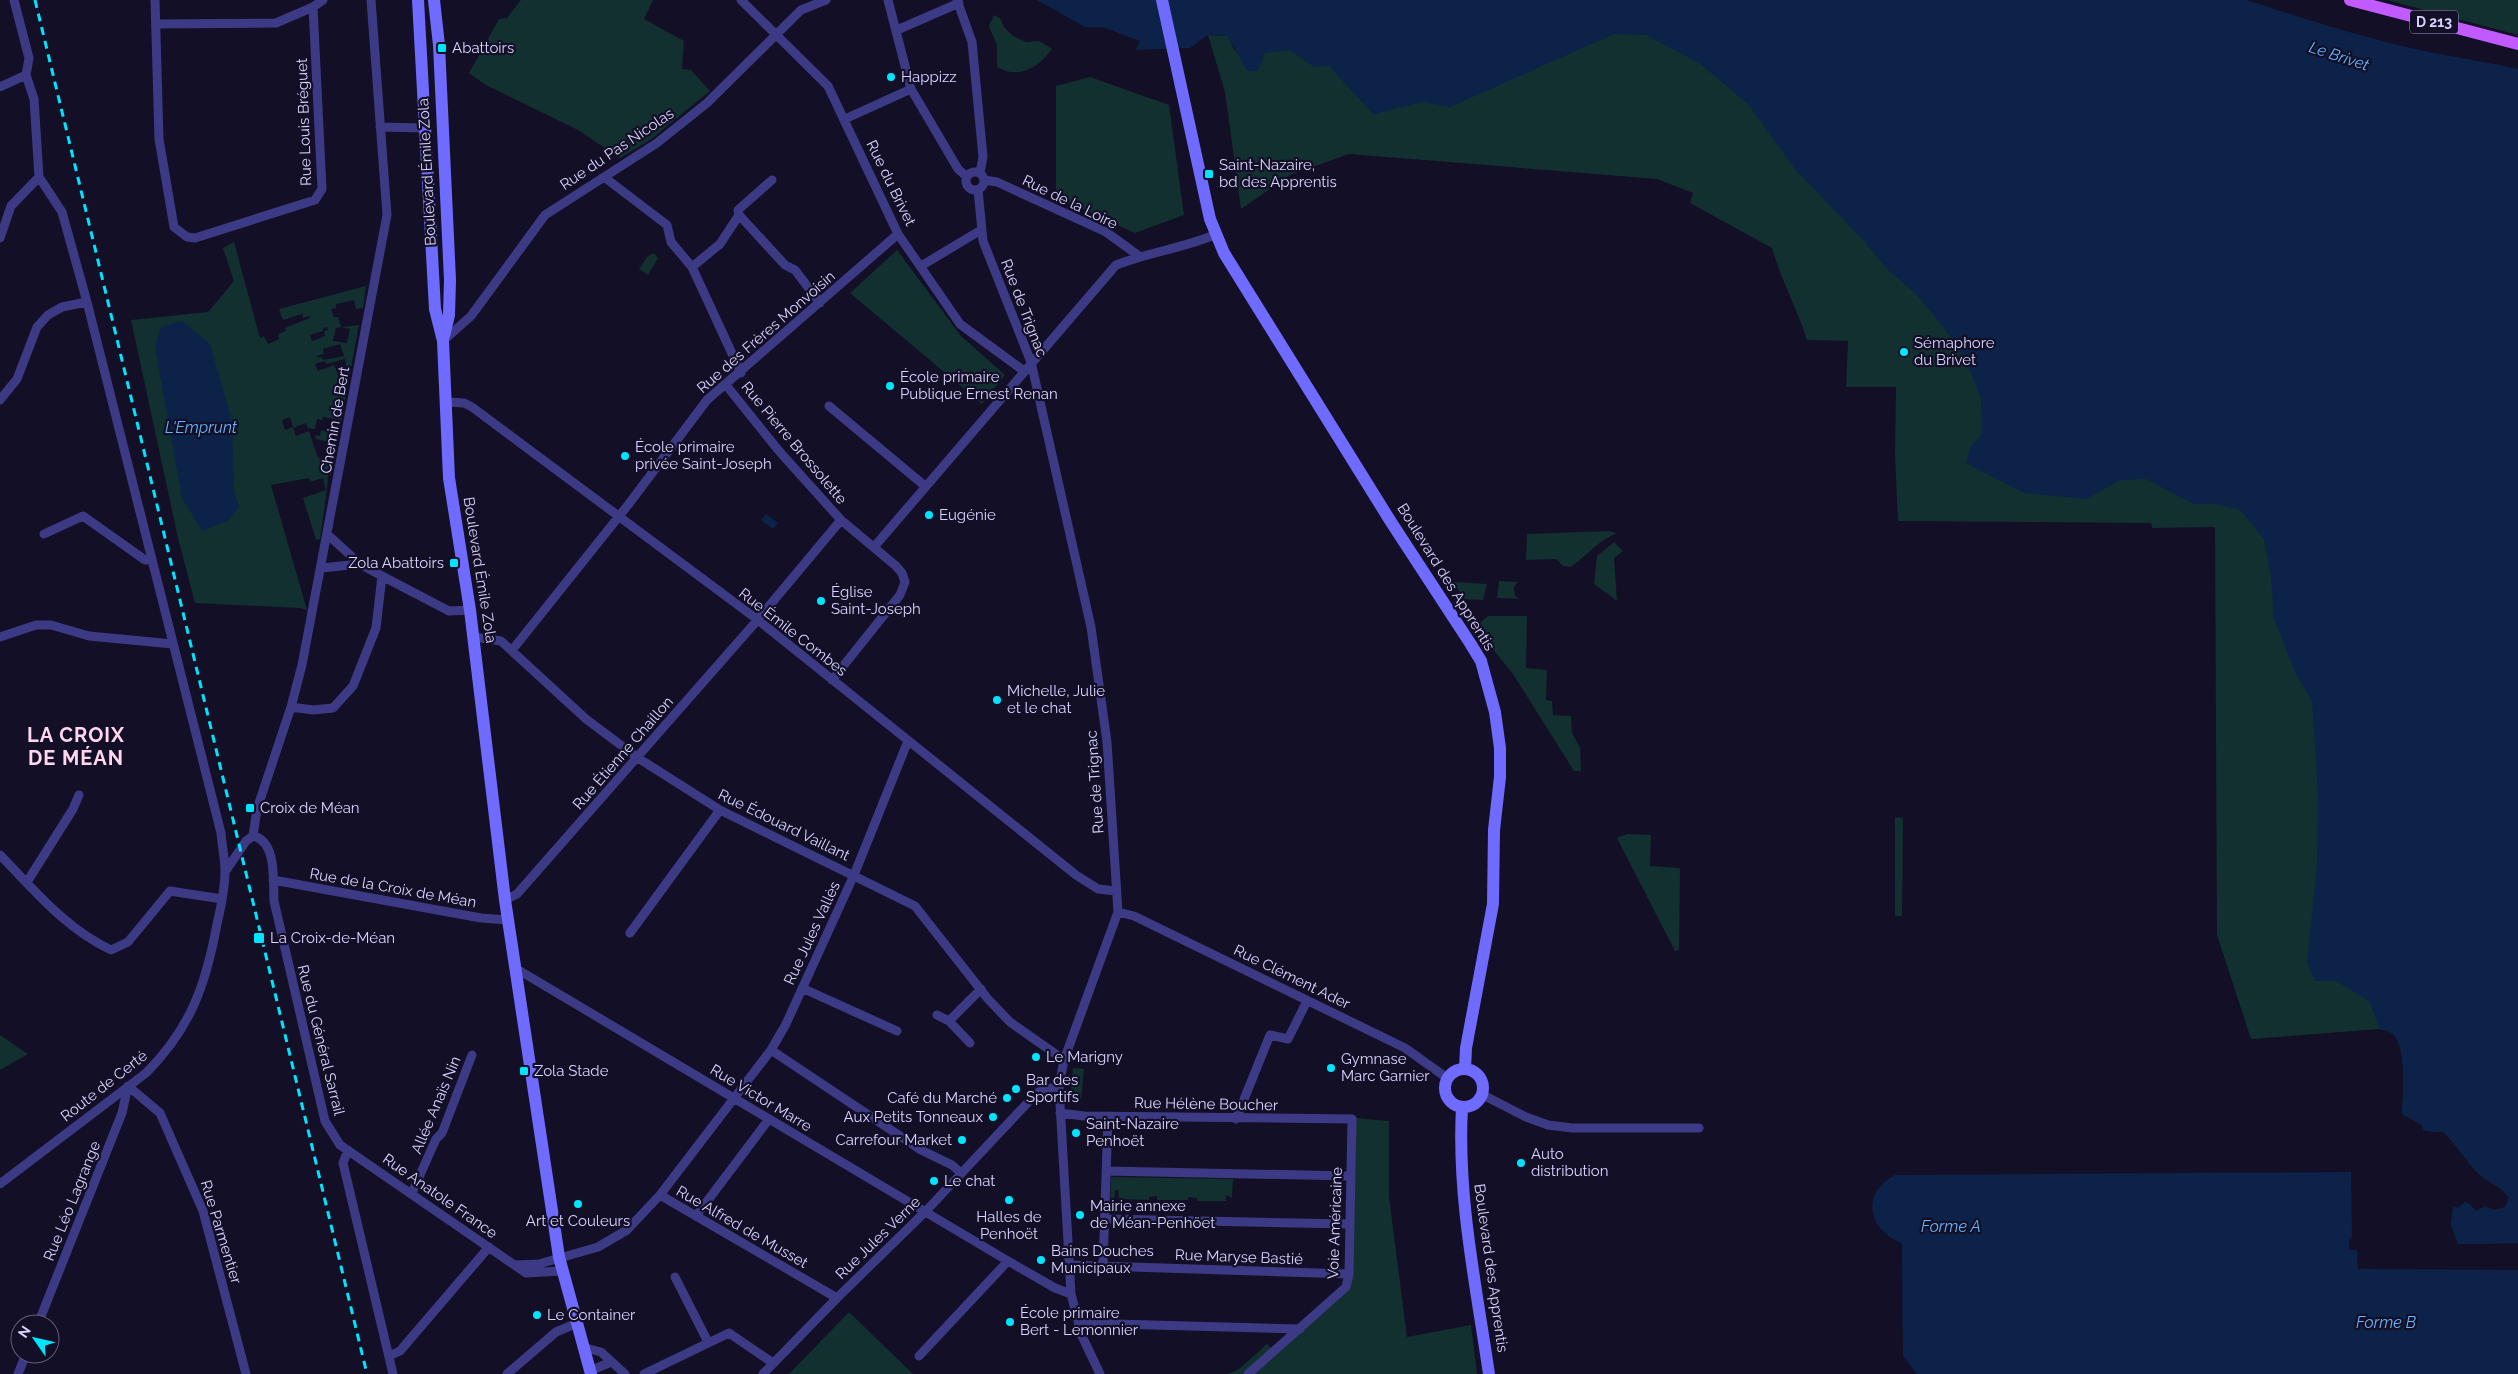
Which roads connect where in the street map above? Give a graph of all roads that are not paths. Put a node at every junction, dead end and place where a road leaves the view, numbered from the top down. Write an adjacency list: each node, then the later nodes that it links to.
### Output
1 (14, 0): 18 (street)
2 (155, 0): 14 (street)
3 (323, 0): 13 (street)
4 (371, 0): 22 (street, Chemin de Bert)
5 (418, 0): 23 (main road, Boulevard Émile Zola)
6 (434, 0): 40 (main road, Boulevard Émile Zola)
7 (741, 0): 16 (street, Rue du Brivet)
8 (826, 0): 16 (street, Rue du Pas Nicolas)
9 (888, 0): 15 (street)
10 (1162, 0): 33 (main road, Boulevard des Apprentis)
11 (2350, 0): 17 (main road, D 213)
12 (958, 2): 15 (street); 27 (street)
13 (313, 7): 14 (street); 14 (street, Rue Louis Bréguet)
14 (157, 24)
15 (896, 30): 20 (street)
16 (776, 35): 21 (street, Rue du Brivet); 25 (street, Rue du Pas Nicolas)
17 (2518, 44)
18 (26, 75): 19 (street); 24 (street)
19 (0, 87)
20 (912, 88): 21 (street); 26 (street)
21 (845, 119): 32 (street, Rue du Brivet)
22 (380, 127): 23 (street); 52 (street, Chemin de Bert)
23 (424, 128): 40 (main road, Boulevard Émile Zola)
24 (39, 177): 34 (street); 38 (street, Route de Certé)
25 (604, 177): 37 (street); 40 (street, Rue du Pas Nicolas)
26 (967, 177): 27 (street); 29 (street)
27 (982, 177): 29 (street); 35 (street, Rue de la Loire)
28 (772, 180): 30 (street)
29 (978, 190): 31 (street, Rue de Trignac)
30 (739, 215): 37 (street); 39 (street)
31 (981, 230): 36 (street); 41 (street, Rue de Trignac)
32 (898, 234): 36 (street, Rue du Brivet); 39 (street, Rue des Frères Monvoisin)
33 (1217, 234): 35 (street); 93 (main road, Boulevard des Apprentis)
34 (0, 238)
35 (1139, 256): 41 (street)
36 (921, 266): 42 (street, Rue du Brivet)
37 (692, 267): 43 (street)
38 (87, 302): 45 (street); 54 (street, Route de Certé)
39 (820, 302): 43 (street, Rue des Frères Monvoisin)
40 (442, 341): 46 (main road, Boulevard Émile Zola)
41 (1031, 362): 42 (street); 76 (street, Rue de Trignac)
42 (1024, 371): 48 (street)
43 (741, 373): 44 (street, Rue des Frères Monvoisin)
44 (726, 385): 49 (street, Rue des Frères Monvoisin); 50 (street, Rue Pierre Brossolette)
45 (0, 400)
46 (447, 402): 49 (street, Rue Émile Combes); 58 (main road, Boulevard Émile Zola)
47 (829, 406): 48 (street)
48 (925, 486): 53 (street)
49 (619, 516): 59 (street, Rue Émile Combes); 63 (street, Rue des Frères Monvoisin)
50 (841, 520): 53 (street, Rue Pierre Brossolette); 59 (street, Rue Étienne Chaillon)
51 (44, 534): 54 (street)
52 (328, 535): 55 (street); 56 (street, Chemin de Bert)
53 (874, 547): 64 (street, Rue Pierre Brossolette)
54 (150, 560): 62 (street, Route de Certé)
55 (360, 564): 56 (street); 57 (street)
56 (321, 568): 65 (street, Chemin de Bert)
57 (382, 576): 58 (street); 65 (street)
58 (470, 610): 61 (main road, Boulevard Émile Zola)
59 (758, 620): 64 (street, Rue Émile Combes); 67 (street, Rue Étienne Chaillon)
60 (0, 637): 62 (street)
61 (474, 637): 63 (street, Rue Édouard Vaillant); 78 (main road, Boulevard Émile Zola)
62 (170, 644): 72 (street, Route de Certé)
63 (513, 649): 67 (street, Rue Édouard Vaillant)
64 (832, 680): 66 (street, Rue Émile Combes)
65 (291, 708): 70 (street, Chemin de Bert)
66 (908, 741): 73 (street, Rue Jules Vallès); 76 (street, Rue Émile Combes)
67 (638, 758): 69 (street, Rue Édouard Vaillant); 78 (street, Rue Étienne Chaillon)
68 (79, 795): 75 (street)
69 (720, 810): 73 (street, Rue Édouard Vaillant); 81 (street)
70 (253, 836): 72 (street); 74 (street, Rue du Général Sarrail)
71 (0, 855): 75 (street)
72 (225, 872): 77 (street, Route de Certé)
73 (854, 875): 83 (street, Rue Jules Vallès); 84 (street, Rue Édouard Vaillant)
74 (274, 880): 80 (street, Rue de la Croix de Méan); 106 (street, Rue du Général Sarrail)
75 (27, 882): 77 (street)
76 (1116, 891): 79 (street, Rue de Trignac)
77 (222, 899): 95 (street, Route de Certé)
78 (505, 900): 80 (main road, Boulevard Émile Zola)
79 (1118, 912): 85 (street, Rue Clément Ader); 92 (street, Rue de Trignac)
80 (508, 920): 82 (main road, Boulevard Émile Zola)
81 (630, 933)
82 (515, 968): 98 (street, Rue Victor Marre); 118 (main road, Boulevard Émile Zola)
83 (802, 988): 88 (street); 90 (street, Rue Jules Vallès)
84 (981, 990): 87 (street); 92 (street, Rue Édouard Vaillant)
85 (1307, 1001): 94 (street, Rue Clément Ader); 102 (street)
86 (937, 1015): 87 (street)
87 (949, 1021): 89 (street)
88 (896, 1031)
89 (970, 1043)
90 (771, 1050): 98 (street, Rue Jules Vallès); 108 (street)
91 (472, 1055): 111 (street, Allée Anaïs Nin)
92 (1064, 1060): 96 (street, Rue de Trignac)
93 (1465, 1069): 94 (main road); 97 (main road)
94 (1448, 1078): 99 (main road)
95 (128, 1086): 110 (street, Route de Certé); 128 (street, Rue Léo Lagrange); 139 (street, Rue Parmentier)
96 (1059, 1086): 100 (street, Rue de Trignac); 108 (street, Rue Jules Verne)
97 (1482, 1095): 99 (main road); 105 (street)
98 (733, 1098): 103 (street, Rue Victor Marre); 112 (street, Rue Jules Vallès)
99 (1462, 1107): 147 (main road, Boulevard des Apprentis)
100 (1060, 1114): 101 (street, Rue Hélène Boucher); 121 (street, Rue de Trignac)
101 (1108, 1117): 102 (street, Rue Hélène Boucher); 107 (street)
102 (1236, 1118): 104 (street, Rue Hélène Boucher)
103 (769, 1119): 113 (street, Rue Victor Marre); 114 (street)
104 (1352, 1119): 109 (street, Voie Américaine)
105 (1698, 1128)
106 (348, 1150): 111 (street, Rue Anatole France); 134 (street)
107 (1106, 1171): 109 (street); 115 (street)
108 (961, 1173): 113 (street, Rue Jules Verne)
109 (1350, 1176): 116 (street, Voie Américaine)
110 (0, 1184)
111 (412, 1193): 117 (street, Rue Anatole France)
112 (660, 1195): 114 (street, Rue Alfred de Musset); 118 (street, Rue Jules Vallès)
113 (926, 1211): 119 (street, Rue Victor Marre); 127 (street, Rue Jules Verne)
114 (696, 1216): 127 (street, Rue Alfred de Musset)
115 (1104, 1219): 116 (street); 122 (street)
116 (1348, 1224): 124 (street, Voie Américaine)
117 (489, 1247): 120 (street, Rue Anatole France); 134 (street)
118 (559, 1257): 120 (street); 123 (main road, Boulevard Émile Zola)
119 (1008, 1261): 126 (street, Rue Victor Marre); 135 (street)
120 (516, 1265): 123 (street, Rue Anatole France)
121 (1068, 1265): 122 (street, Rue Maryse Bastié); 126 (street, Rue de Trignac)
122 (1103, 1266): 124 (street, Rue Maryse Bastié)
123 (562, 1272): 130 (main road, Boulevard Émile Zola)
124 (1349, 1274): 131 (street, Voie Américaine)
125 (675, 1277): 132 (street)
126 (1071, 1294): 129 (street, Rue de Trignac)
127 (836, 1298): 137 (street, Rue Jules Verne)
128 (42, 1314)
129 (1078, 1323): 131 (street); 145 (street, Rue de Trignac)
130 (575, 1324): 133 (main road, Boulevard Émile Zola); 141 (street)
131 (1300, 1329): 146 (street, Voie Américaine)
132 (708, 1342): 137 (street); 143 (street)
133 (582, 1347): 136 (street); 138 (main road, Boulevard Émile Zola)
134 (389, 1356): 140 (street)
135 (919, 1356)
136 (611, 1362): 138 (street); 142 (street)
137 (773, 1364): 144 (street, Rue Jules Verne)
138 (590, 1372)
139 (246, 1374)
140 (393, 1374)
141 (507, 1374)
142 (625, 1374)
143 (644, 1374)
144 (763, 1374)
145 (1100, 1374)
146 (1248, 1374)
147 (1489, 1374)

